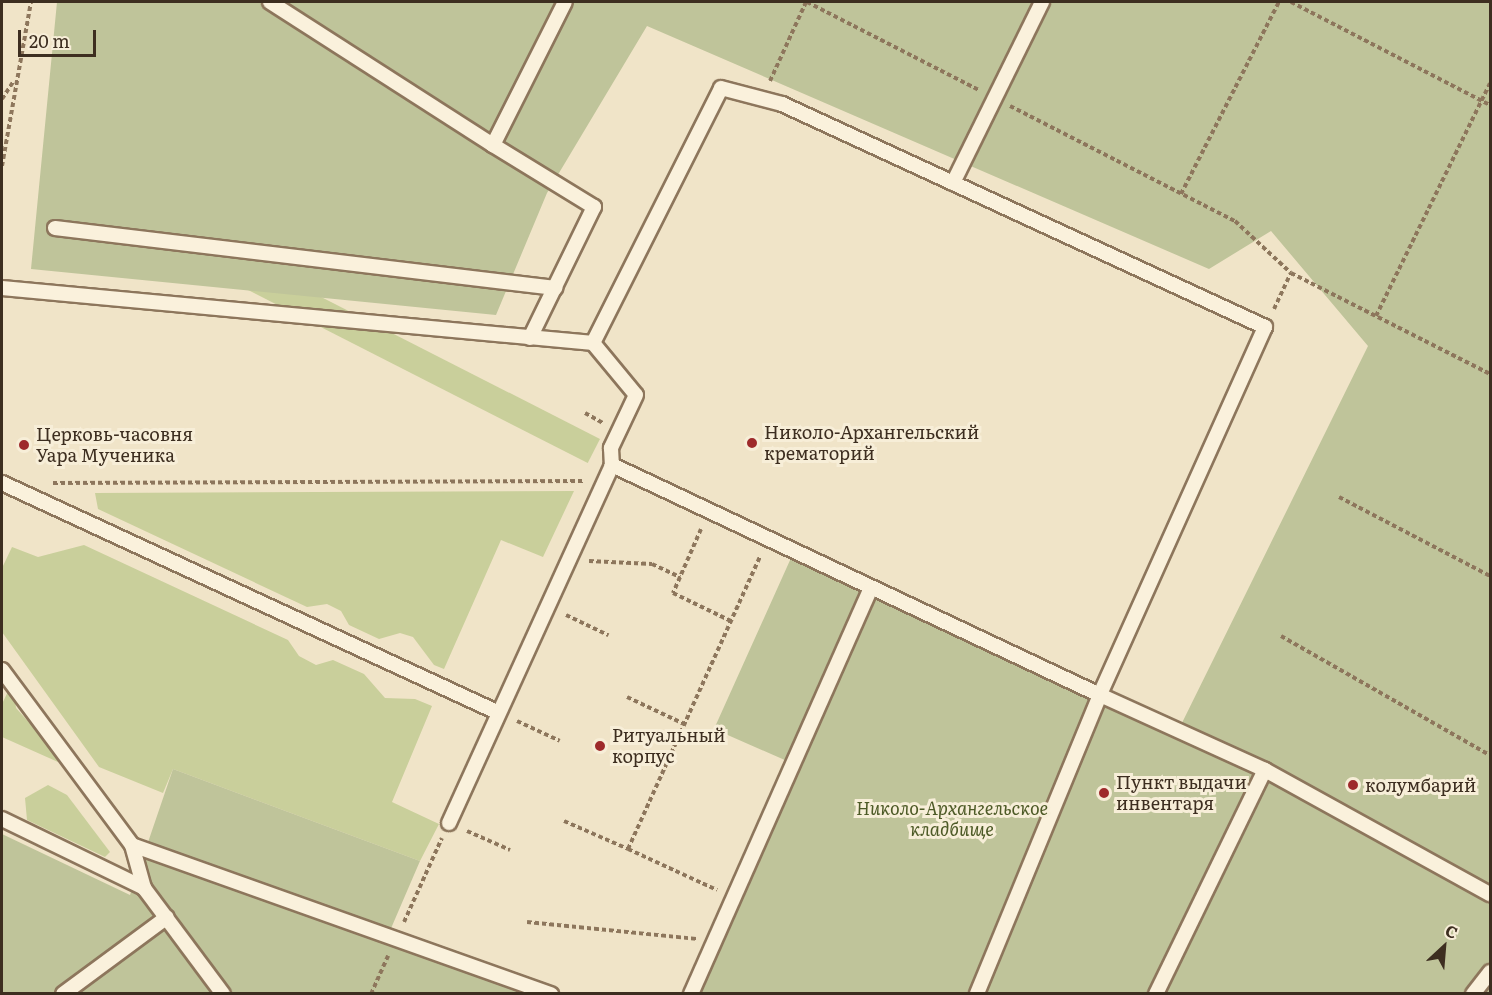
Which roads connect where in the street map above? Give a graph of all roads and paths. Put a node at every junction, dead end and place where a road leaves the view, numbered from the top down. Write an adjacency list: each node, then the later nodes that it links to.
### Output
1 (31, 2): 8 (path)
2 (270, 2): 15 (lane)
3 (565, 2): 15 (lane)
4 (807, 2): 10 (path); 11 (path)
5 (1042, 2): 11 (lane)
6 (1279, 2): 18 (path)
7 (1291, 2): 13 (path)
8 (14, 81): 12 (path); 16 (path)
9 (1491, 83): 13 (path)
10 (762, 98): 17 (lane); 26 (lane)
11 (994, 98): 17 (lane); 18 (path)
12 (2, 99)
13 (1482, 101): 14 (path); 23 (path)
14 (1491, 105)
15 (493, 145): 22 (lane)
16 (2, 166)
17 (952, 183): 24 (lane)
18 (1181, 194): 20 (path)
19 (55, 228): 22 (lane)
20 (1291, 273): 23 (path); 24 (path)
21 (2, 288): 25 (lane)
22 (555, 288): 25 (lane)
23 (1376, 316): 27 (path)
24 (1265, 327): 46 (lane)
25 (531, 338): 26 (lane)
26 (593, 343): 30 (lane)
27 (1491, 374)
28 (585, 413): 29 (path)
29 (597, 420)
30 (612, 465): 31 (lane); 35 (lane)
31 (604, 481): 33 (path); 37 (lane)
32 (2, 483): 48 (lane)
33 (49, 483)
34 (1339, 497): 38 (path)
35 (709, 511): 36 (lane); 39 (path)
36 (768, 539): 40 (lane); 42 (path)
37 (567, 560): 39 (path); 41 (lane)
38 (1491, 576)
39 (680, 577): 42 (path)
40 (871, 588): 46 (lane); 61 (lane)
41 (546, 605): 43 (path); 48 (lane)
42 (731, 621): 49 (path)
43 (608, 635)
44 (1281, 636): 51 (path)
45 (2, 670): 56 (lane)
46 (1100, 695): 52 (lane); 72 (lane)
47 (627, 697): 49 (path)
48 (497, 712): 50 (path); 55 (lane)
49 (684, 724): 57 (path)
50 (560, 741)
51 (1491, 754)
52 (1265, 770): 60 (lane); 73 (lane)
53 (2, 819): 59 (lane)
54 (564, 821): 57 (path)
55 (449, 823): 58 (path); 64 (path)
56 (132, 845): 59 (lane); 64 (lane)
57 (628, 849): 61 (path)
58 (510, 850)
59 (144, 888): 62 (lane)
60 (1491, 894)
61 (734, 898): 65 (lane)
62 (167, 917): 67 (lane); 68 (lane)
63 (527, 922): 65 (path)
64 (396, 939): 69 (path); 70 (lane)
65 (715, 941): 71 (lane)
66 (1491, 972): 74 (lane)
67 (63, 993)
68 (223, 993)
69 (371, 993)
70 (551, 993)
71 (691, 993)
72 (977, 993)
73 (1156, 993)
74 (1473, 993)

